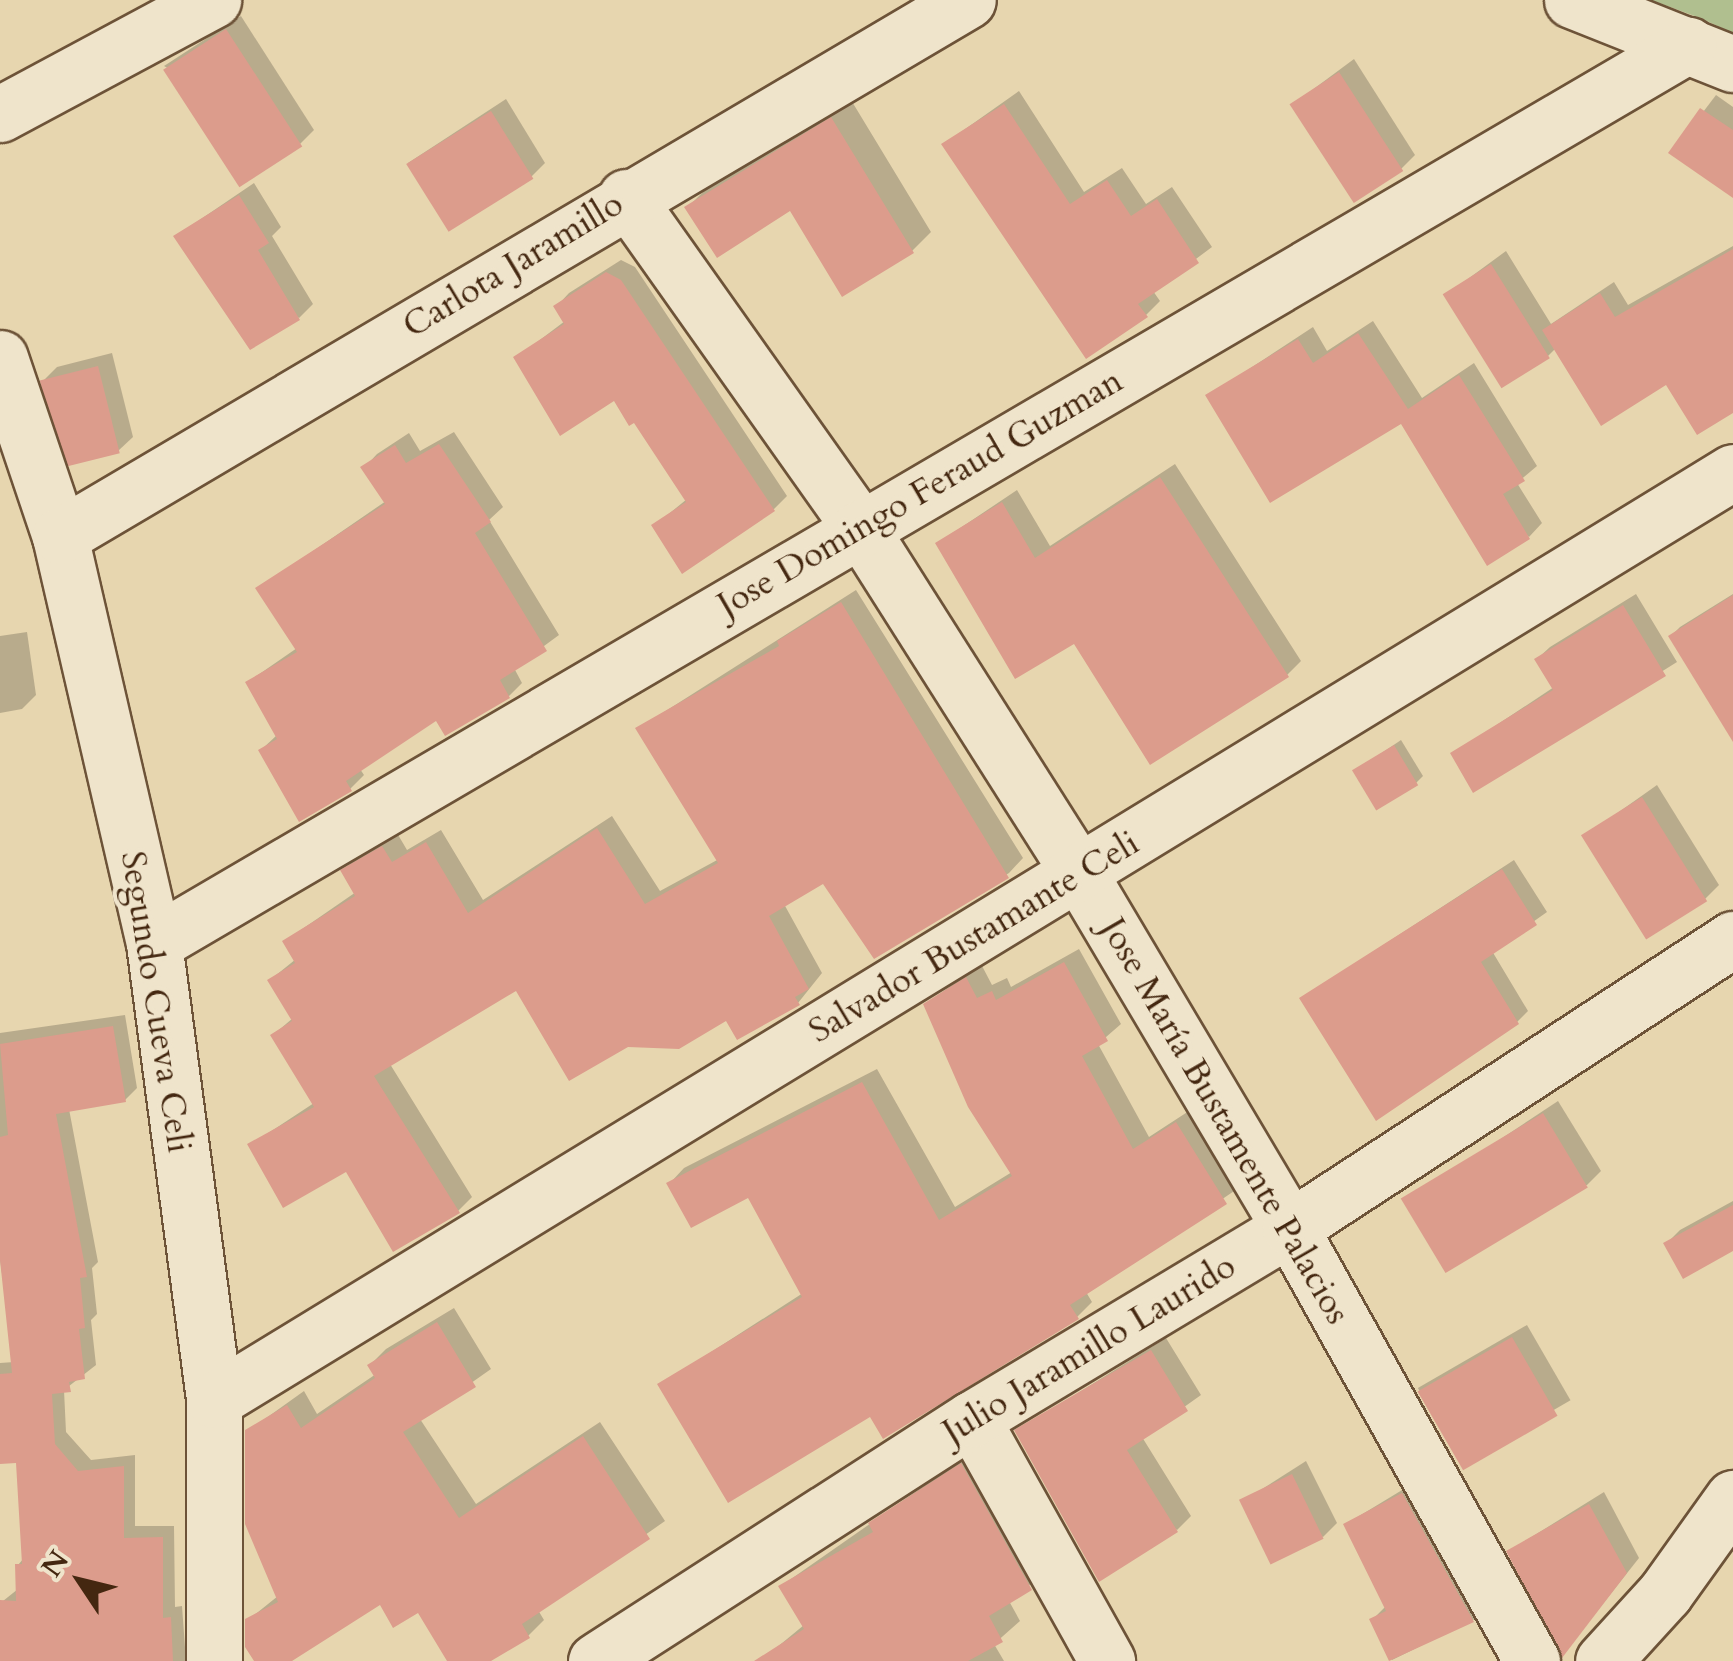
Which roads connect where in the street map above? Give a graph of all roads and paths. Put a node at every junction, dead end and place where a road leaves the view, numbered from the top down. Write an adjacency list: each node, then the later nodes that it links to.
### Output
1 (212, 0): 5 (street)
2 (968, 0): 6 (street, Carlota Jaramillo)
3 (1572, 0): 4 (street)
4 (1710, 54): 9 (street, Jose Domingo Feraud Guzman)
5 (0, 114)
6 (626, 197): 9 (street, Jose María Bustamente Palacios); 10 (street, Carlota Jaramillo)
7 (0, 358): 10 (street, Segundo Cueva Celi)
8 (1733, 472): 11 (street, Salvador Bustamante Celi)
9 (860, 528): 11 (street, Jose María Bustamente Palacios); 13 (street, Jose Domingo Feraud Guzman)
10 (60, 536): 13 (street, Segundo Cueva Celi)
11 (1078, 873): 14 (street, Jose María Bustamente Palacios); 15 (street, Salvador Bustamante Celi)
12 (1733, 938): 14 (street, Julio Jaramillo Laurido)
13 (154, 943): 15 (street, Segundo Cueva Celi)
14 (1290, 1228): 16 (street, Julio Jaramillo Laurido); 21 (street, Jose María Bustamente Palacios)
15 (214, 1400): 19 (street, Segundo Cueva Celi)
16 (972, 1418): 18 (street, Julio Jaramillo Laurido); 20 (street)
17 (1733, 1498): 22 (street)
18 (609, 1658)
19 (214, 1661)
20 (1107, 1661)
21 (1532, 1661)
22 (1603, 1661)

